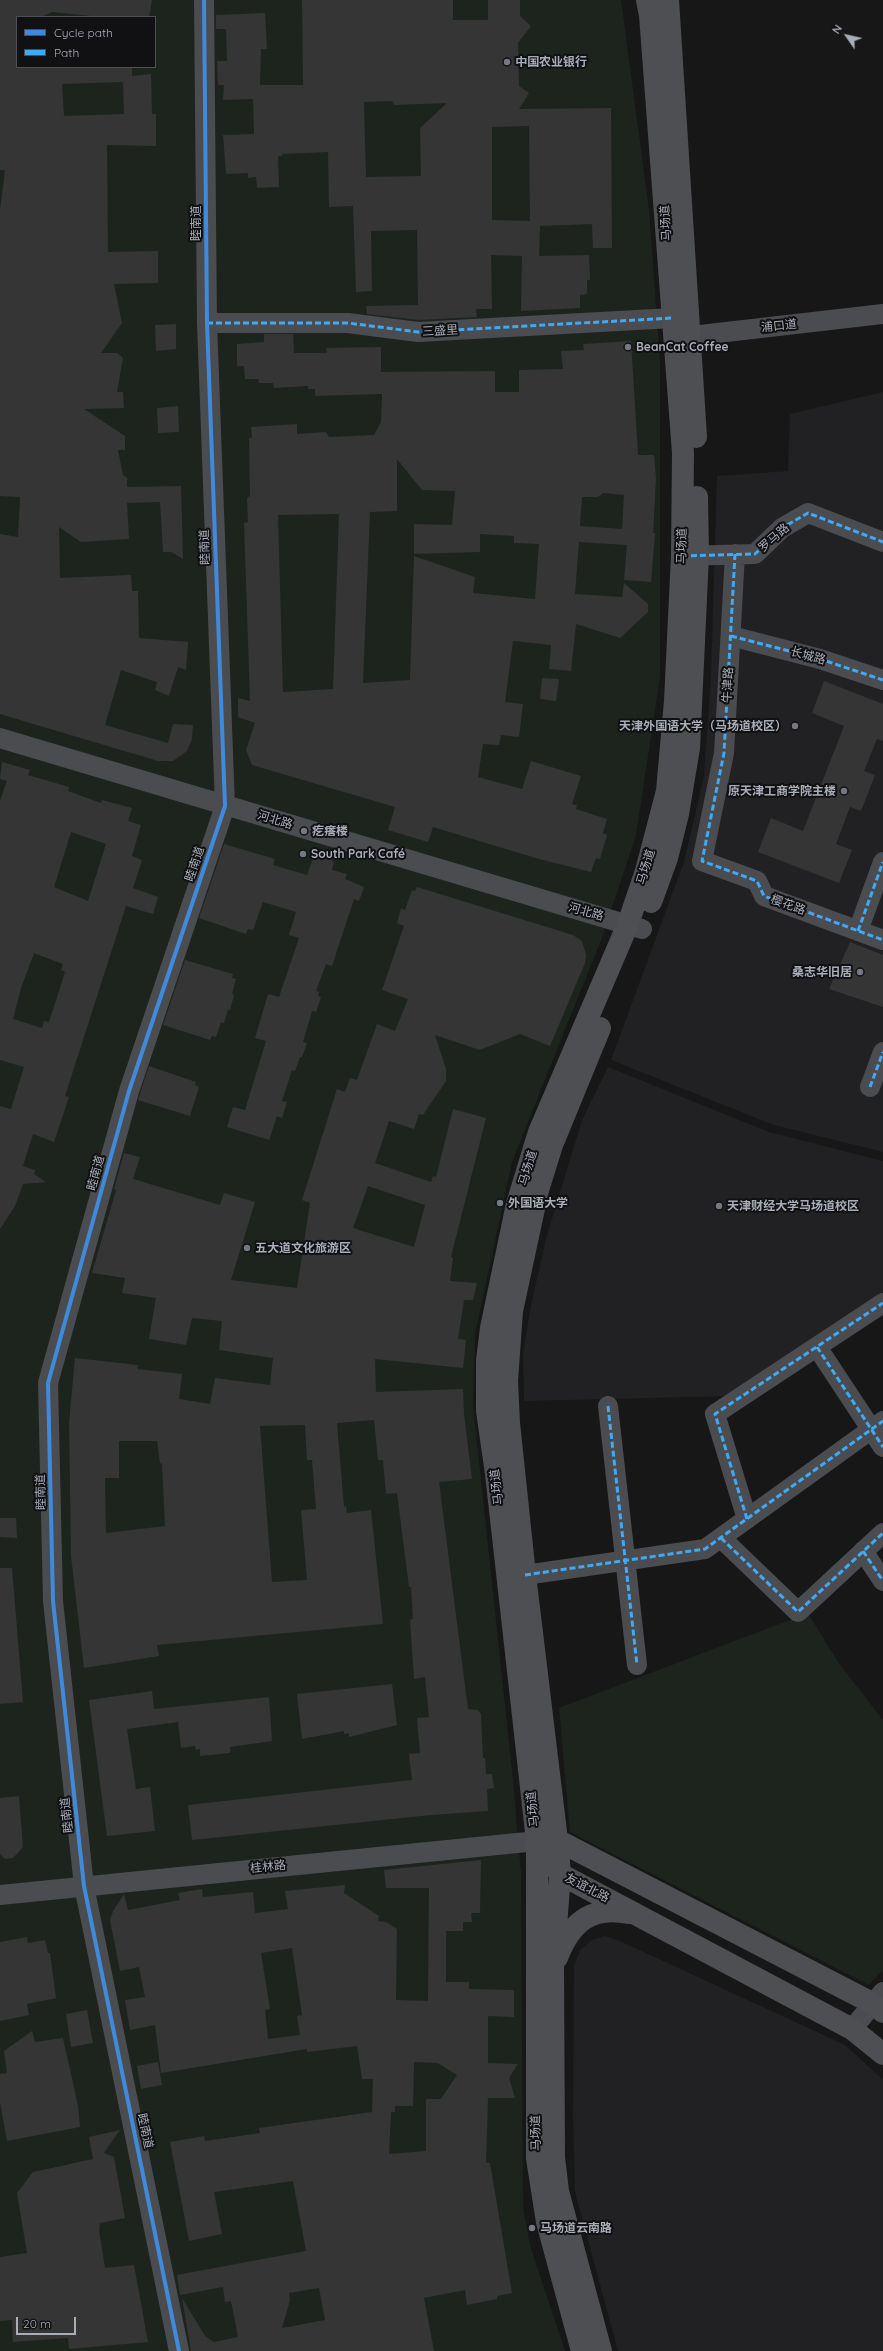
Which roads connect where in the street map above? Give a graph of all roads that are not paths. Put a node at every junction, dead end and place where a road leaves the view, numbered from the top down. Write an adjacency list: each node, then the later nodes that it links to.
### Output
1 (204, 0): 5 (street, 睦南道)
2 (647, 0): 6 (main road, 马场道)
3 (668, 0): 6 (main road, 马场道)
4 (883, 314): 6 (street, 浦口道)
5 (207, 323): 6 (street, 三盛里); 13 (street, 睦南道)
6 (679, 330): 9 (main road, 马场道)
7 (883, 542): 8 (street, 罗马路)
8 (735, 554): 9 (street, 罗马路); 10 (street, 牛津路)
9 (690, 556): 16 (main road, 马场道)
10 (731, 636): 11 (street, 长城路); 14 (street, 牛津路)
11 (883, 680)
12 (0, 738): 13 (street, 河北路)
13 (225, 806): 16 (street, 河北路); 36 (street, 睦南道)
14 (702, 861): 17 (street, 樱花路)
15 (883, 862): 17 (street)
16 (635, 927): 31 (main road, 马场道); 34 (main road, 马场道)
17 (858, 931): 18 (street, 樱花路)
18 (883, 940)
19 (883, 1052): 20 (street)
20 (870, 1087)
21 (883, 1303): 22 (street)
22 (817, 1347): 24 (street); 26 (street)
23 (608, 1406): 30 (street)
24 (877, 1425): 25 (street); 26 (street)
25 (883, 1446)
26 (747, 1519): 28 (street)
27 (883, 1533): 29 (street)
28 (721, 1538): 29 (street); 30 (street)
29 (863, 1551): 32 (street)
30 (625, 1560): 31 (street); 33 (street)
31 (525, 1575): 34 (main road, 马场道)
32 (883, 1581)
33 (637, 1665)
34 (547, 1841): 35 (main road, 友谊北路); 36 (street, 桂林路); 40 (main road); 44 (main road, 马场道)
35 (560, 1874): 38 (main road, 友谊北路); 39 (main road, 马场道)
36 (84, 1886): 37 (street, 桂林路); 43 (street, 睦南道)
37 (0, 1895)
38 (640, 1915): 39 (main road); 41 (main road, 友谊北路)
39 (554, 1966): 45 (main road, 马场道)
40 (880, 2003): 41 (street)
41 (852, 2029): 42 (main road, 友谊北路)
42 (883, 2054)
43 (179, 2351)
44 (582, 2351)
45 (601, 2351)

